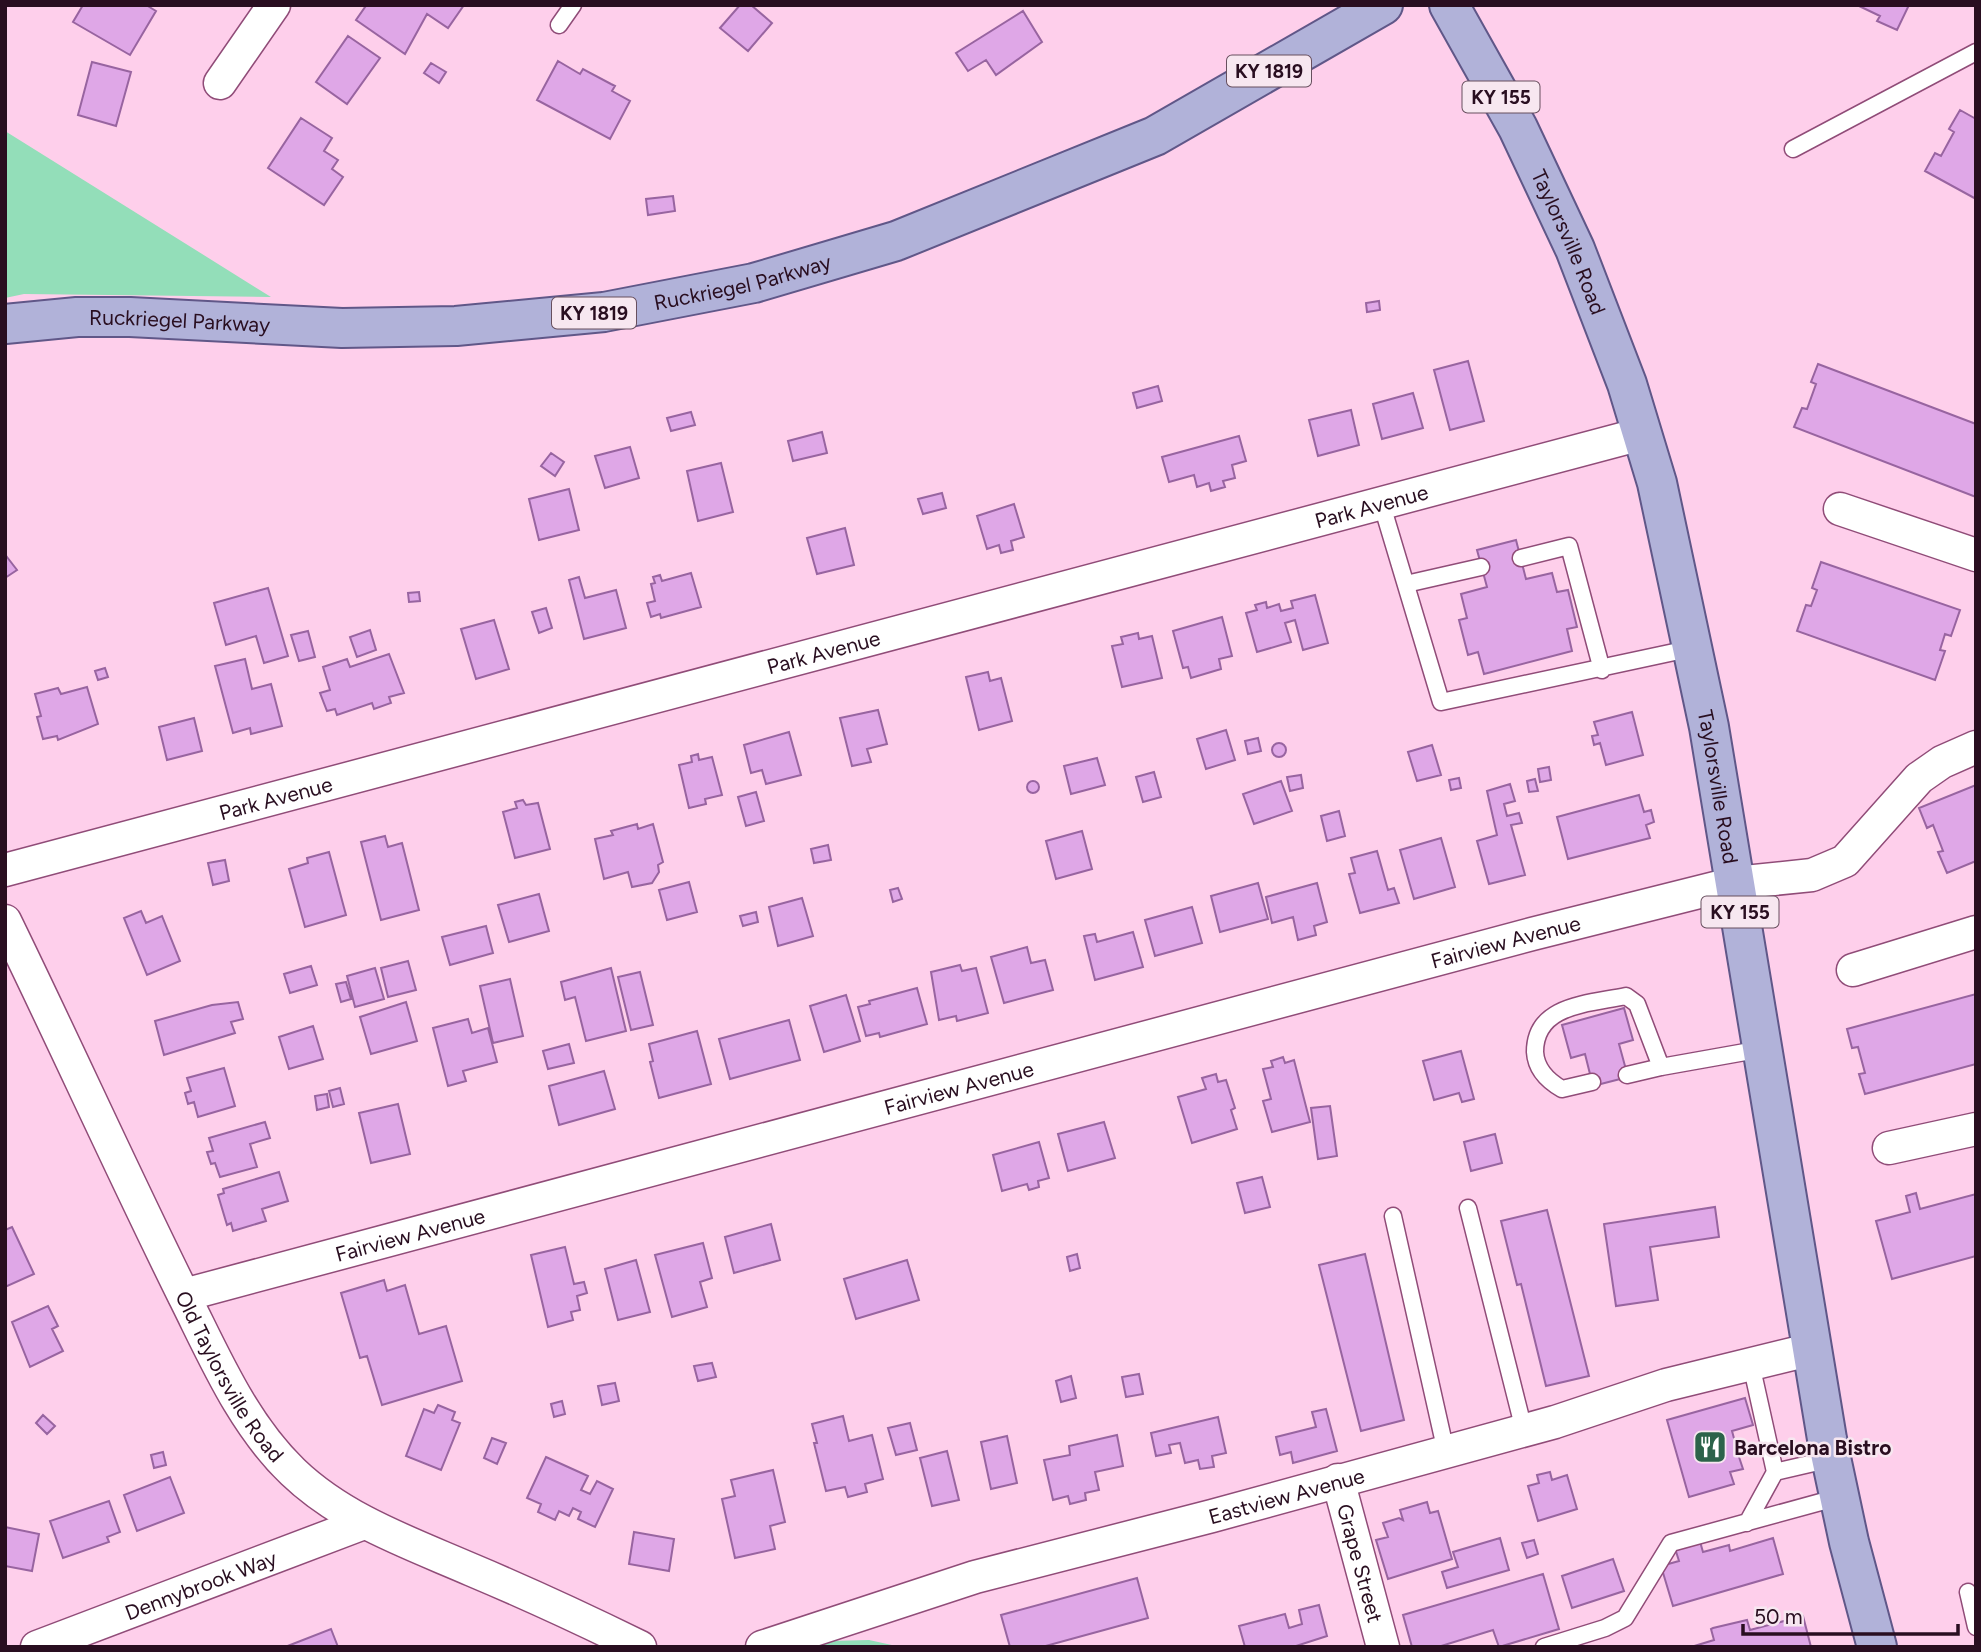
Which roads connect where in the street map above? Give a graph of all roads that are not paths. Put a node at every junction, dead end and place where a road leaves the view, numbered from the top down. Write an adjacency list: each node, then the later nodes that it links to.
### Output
1 (274, 5): 7 (street)
2 (573, 5): 5 (lane)
3 (1383, 5): 9 (main road, Ruckriegel Parkway / KY 1819)
4 (1448, 5): 10 (main road, Taylorsville Road / KY 155)
5 (559, 24)
6 (1976, 52): 8 (lane)
7 (220, 83)
8 (1793, 149)
9 (5, 324)
10 (1641, 434): 11 (street, Park Avenue); 17 (main road, Taylorsville Road / KY 155)
11 (1381, 502): 16 (lane); 20 (street, Park Avenue)
12 (1840, 509): 13 (street)
13 (1976, 555)
14 (1521, 558): 18 (lane)
15 (1481, 567): 16 (lane)
16 (1406, 584): 18 (lane)
17 (1693, 648): 18 (lane); 21 (main road, Taylorsville Road / KY 155)
18 (1602, 670)
19 (1976, 747): 21 (street, Fairview Avenue)
20 (5, 870)
21 (1735, 883): 25 (main road, Taylorsville Road / KY 155); 33 (street, Fairview Avenue)
22 (5, 921): 33 (street, Old Taylorsville Road)
23 (1976, 932): 24 (street)
24 (1853, 970)
25 (1762, 1049): 26 (lane); 34 (main road, Taylorsville Road / KY 155)
26 (1661, 1067): 27 (lane); 28 (lane)
27 (1627, 1074)
28 (1592, 1082)
29 (1976, 1129): 30 (street)
30 (1889, 1148)
31 (1468, 1208): 36 (lane)
32 (1393, 1216): 37 (lane)
33 (184, 1295): 43 (street, Old Taylorsville Road)
34 (1813, 1349): 35 (street, Eastview Avenue); 38 (main road, Taylorsville Road / KY 155)
35 (1751, 1364): 36 (street, Eastview Avenue); 39 (lane)
36 (1524, 1430): 37 (street, Eastview Avenue)
37 (1446, 1452): 40 (street, Eastview Avenue)
38 (1831, 1459): 39 (lane); 41 (main road, Taylorsville Road / KY 155)
39 (1775, 1472): 42 (lane)
40 (1338, 1480): 48 (street, Eastview Avenue); 49 (street, Grape Street)
41 (1839, 1497): 42 (lane); 51 (main road, Taylorsville Road / KY 155)
42 (1747, 1522): 50 (lane)
43 (364, 1523): 46 (street, Dennybrook Way); 47 (street, Old Taylorsville Road)
44 (1968, 1592): 45 (lane)
45 (1976, 1627)
46 (37, 1647)
47 (640, 1647)
48 (762, 1647)
49 (1382, 1647)
50 (1544, 1647)
51 (1877, 1647)

